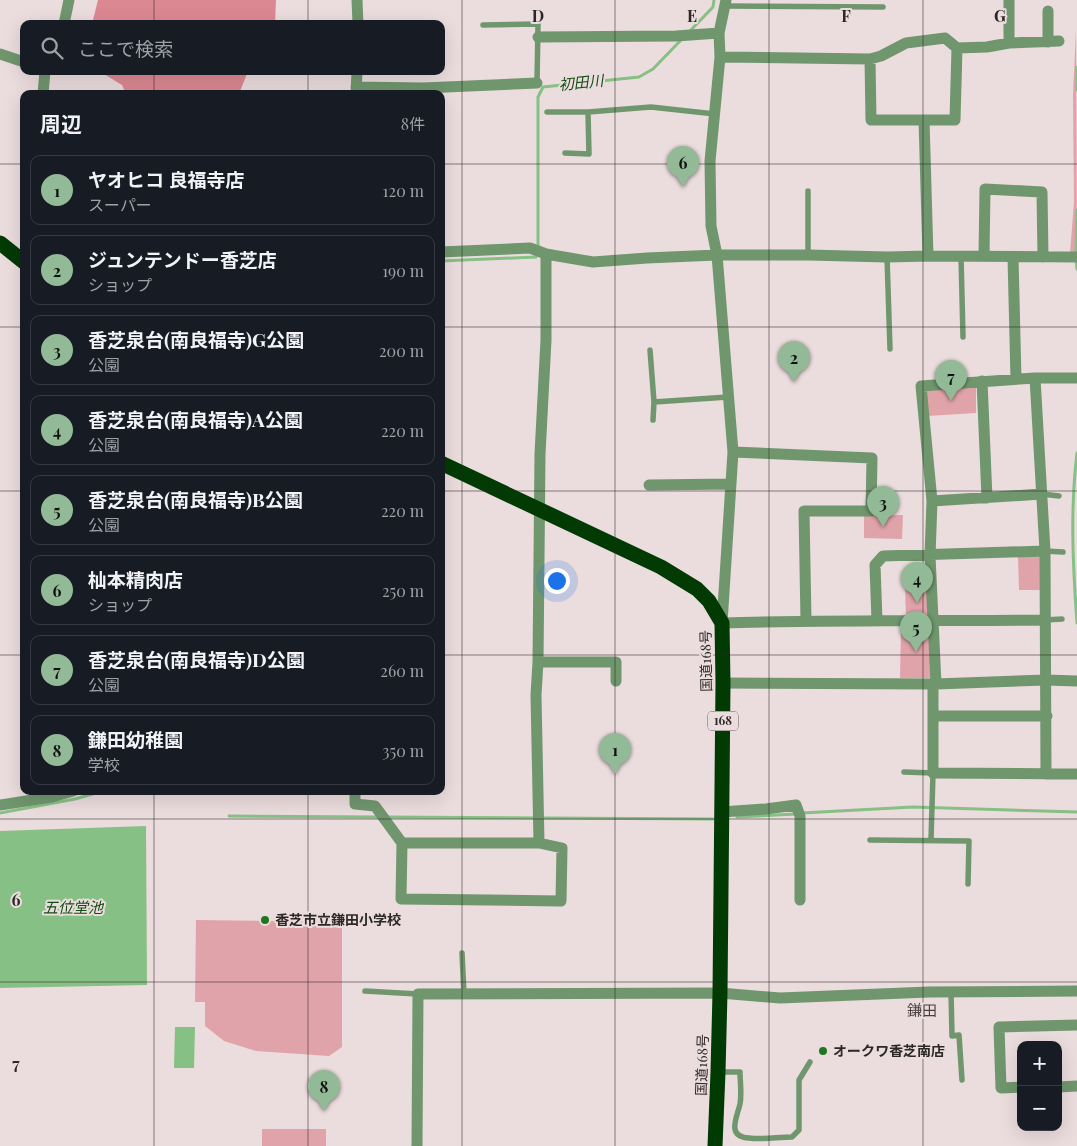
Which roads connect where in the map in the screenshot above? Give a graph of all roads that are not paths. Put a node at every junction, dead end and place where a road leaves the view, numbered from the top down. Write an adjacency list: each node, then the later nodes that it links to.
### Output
1 (69, 0): 7 (street)
2 (357, 0): 8 (street)
3 (1009, 0): 12 (street)
4 (726, 3): 5 (lane); 10 (street)
5 (883, 7)
6 (1048, 11): 12 (street)
7 (65, 20)
8 (358, 20)
9 (483, 25): 11 (lane)
10 (719, 33): 11 (street); 15 (street)
11 (538, 37): 20 (lane)
12 (1008, 43): 13 (street)
13 (957, 48): 16 (street); 26 (street)
14 (0, 54): 17 (street)
15 (720, 57): 16 (street); 25 (street)
16 (870, 58): 26 (street)
17 (20, 61)
18 (45, 75): 21 (street)
19 (357, 75): 22 (street)
20 (537, 83): 22 (street)
21 (43, 90)
22 (356, 90)
23 (547, 112): 24 (lane)
24 (588, 112): 25 (lane); 27 (lane)
25 (715, 114): 32 (street)
26 (924, 120): 34 (street)
27 (565, 153)
28 (808, 191): 33 (lane)
29 (0, 243): 41 (highway)
30 (445, 252): 31 (street)
31 (546, 254): 32 (street); 60 (street)
32 (717, 255): 33 (street); 49 (street)
33 (808, 255): 37 (street)
34 (928, 256): 35 (street); 37 (street)
35 (961, 256): 36 (street); 42 (lane)
36 (984, 256): 38 (street); 39 (street)
37 (887, 257): 43 (lane)
38 (1013, 257): 39 (street); 47 (street)
39 (1043, 257): 40 (street)
40 (1077, 257)
41 (20, 259)
42 (963, 336)
43 (890, 349)
44 (650, 350): 50 (lane)
45 (1035, 378): 46 (street); 47 (street); 56 (street)
46 (1077, 378)
47 (1016, 379): 48 (street)
48 (982, 381): 58 (street); 59 (street)
49 (728, 397): 50 (lane); 52 (street)
50 (654, 402): 51 (lane)
51 (653, 420)
52 (733, 452): 54 (street); 64 (street)
53 (445, 465): 60 (highway, 国道168号 / 168)
54 (731, 484): 55 (street); 69 (street)
55 (649, 485)
56 (1042, 494): 57 (lane); 58 (street); 61 (street)
57 (1059, 496)
58 (987, 498): 59 (street)
59 (932, 501): 63 (street)
60 (540, 510): 69 (highway, 国道168号 / 168); 70 (street)
61 (1045, 551): 62 (lane); 63 (street); 65 (street)
62 (1063, 552)
63 (930, 556): 67 (street); 68 (street)
64 (806, 620): 67 (street); 69 (street)
65 (1046, 620): 66 (lane); 68 (street); 72 (street)
66 (1062, 620)
67 (877, 621): 68 (street)
68 (934, 622): 75 (street)
69 (722, 623): 74 (highway, 国道168号 / 168)
70 (538, 662): 71 (street); 89 (street)
71 (616, 680)
72 (1046, 680): 73 (street); 75 (street); 77 (street)
73 (1077, 681)
74 (723, 683): 75 (street); 85 (highway, 国道168号 / 168)
75 (935, 684): 76 (street)
76 (933, 716): 77 (street); 79 (street)
77 (1047, 716): 80 (street)
78 (904, 772): 79 (lane)
79 (933, 773): 80 (street); 87 (lane)
80 (1046, 774): 81 (street)
81 (1077, 774)
82 (59, 795): 84 (street)
83 (355, 795): 88 (street)
84 (0, 805)
85 (721, 812): 91 (street); 96 (highway, 国道168号 / 168)
86 (870, 840): 87 (lane)
87 (931, 840): 90 (lane)
88 (402, 843): 89 (street); 89 (street)
89 (539, 843)
90 (968, 884)
91 (800, 900)
92 (462, 953): 98 (lane)
93 (365, 991): 97 (lane)
94 (1077, 991): 95 (street)
95 (951, 992): 96 (street); 102 (lane)
96 (720, 993): 98 (street); 101 (highway, 国道168号 / 168)
97 (418, 994): 98 (street); 106 (street)
98 (464, 994)
99 (1077, 1025): 104 (street)
100 (810, 1062): 101 (lane)
101 (718, 1072): 107 (highway, 国道168号 / 168)
102 (962, 1080)
103 (1077, 1086): 105 (street)
104 (1017, 1087)
105 (1062, 1087)
106 (417, 1146)
107 (714, 1146)

